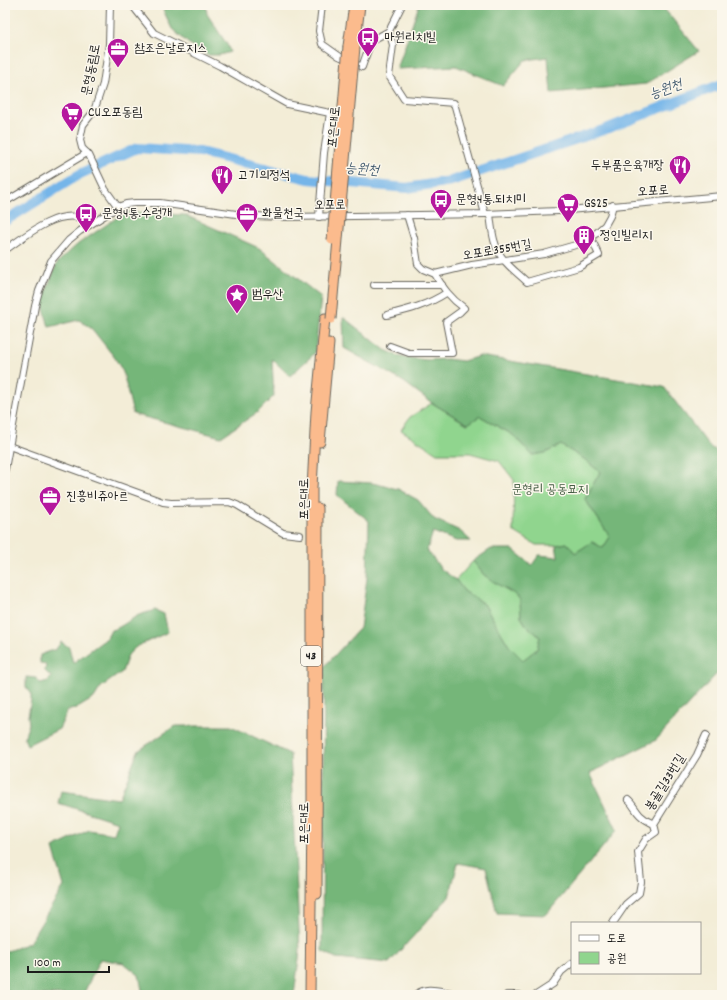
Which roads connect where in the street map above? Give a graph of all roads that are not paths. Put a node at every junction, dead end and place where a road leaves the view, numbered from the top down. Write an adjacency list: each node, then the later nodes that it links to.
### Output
1 (110, 5): 9 (street, 문형동림로)
2 (132, 5): 16 (street)
3 (322, 5): 7 (street)
4 (354, 5): 8 (highway, 43)
5 (360, 5): 8 (highway, 43)
6 (401, 5): 7 (street)
7 (389, 31): 14 (street)
8 (351, 46): 26 (highway, 43, bridge)
9 (88, 154): 11 (street); 13 (street, 문형동림로)
10 (722, 196): 12 (street, 오포로)
11 (5, 202)
12 (613, 205): 14 (street, 오포로); 18 (street, 오포로355번길)
13 (118, 207): 16 (street, 오포로); 17 (street, 오포로)
14 (487, 214): 15 (street, 오포로); 20 (street)
15 (407, 216): 16 (street, 오포로); 21 (street)
16 (319, 217)
17 (91, 223): 19 (street); 28 (street, 오포로)
18 (591, 238): 20 (street, 오포로355번길); 20 (street)
19 (5, 250)
20 (504, 260): 21 (street, 오포로355번길)
21 (435, 274): 23 (street)
22 (374, 285): 23 (street)
23 (442, 285): 24 (street)
24 (446, 293): 25 (street); 27 (street)
25 (387, 315)
26 (328, 318): 36 (highway, 포은대로 / 43); 37 (highway, 포은대로 / 43)
27 (390, 346)
28 (10, 446): 29 (street, 오포로); 30 (street)
29 (5, 469)
30 (300, 534)
31 (706, 735): 33 (street, 봉골길33번길)
32 (628, 800): 33 (street)
33 (654, 824): 34 (street, 봉골길33번길)
34 (614, 922)
35 (571, 964): 42 (street)
36 (310, 995)
37 (316, 995)
38 (414, 995): 39 (street)
39 (453, 995)
40 (507, 995): 41 (street)
41 (519, 995)
42 (536, 995)

